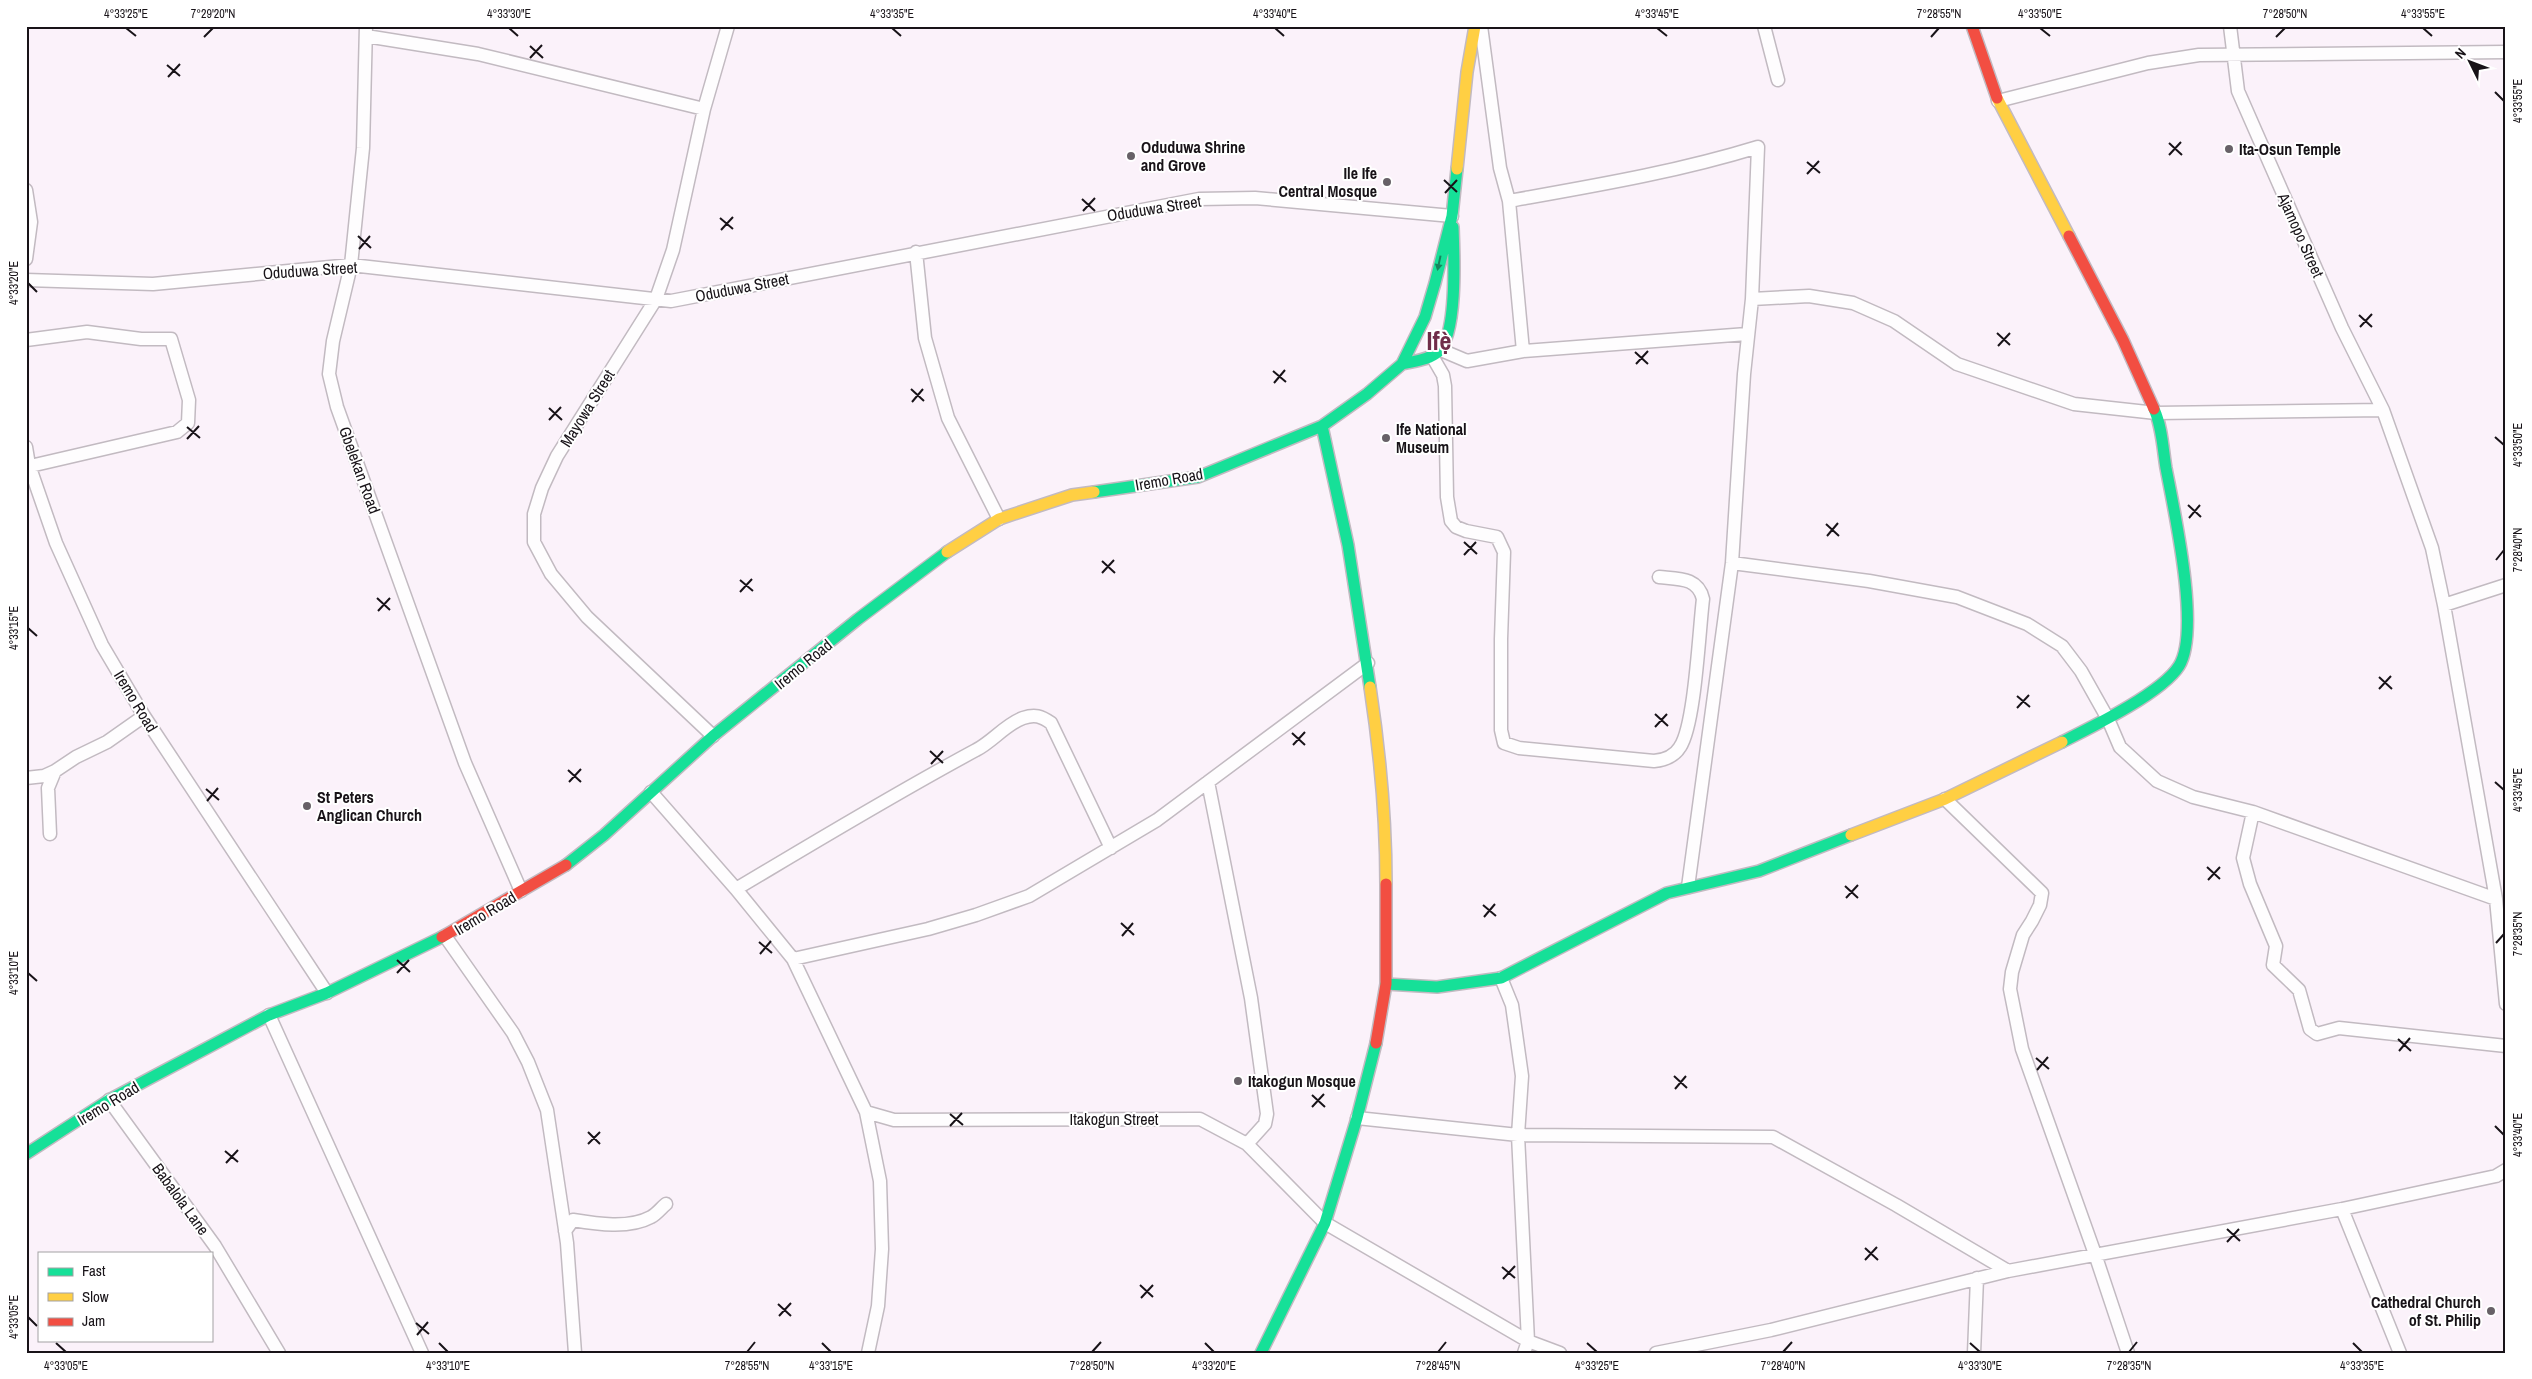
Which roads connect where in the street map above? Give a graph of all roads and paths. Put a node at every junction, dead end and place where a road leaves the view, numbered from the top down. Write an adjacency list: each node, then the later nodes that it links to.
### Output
1 (728, 26): 14 (street, Mayowa Street)
2 (1467, 26): 11 (street)
3 (1475, 26): 11 (street)
4 (1482, 26): 16 (street)
5 (1764, 26): 12 (street)
6 (1972, 26): 13 (street)
7 (2230, 26): 10 (street, Ajamopo Street)
8 (366, 31): 14 (street); 20 (street, Gbelekan Road)
9 (2506, 52): 10 (street)
10 (2234, 55): 13 (street); 31 (street, Ajamopo Street)
11 (1467, 72): 17 (street)
12 (1778, 80)
13 (1998, 100): 32 (street)
14 (704, 109): 22 (street, Mayowa Street)
15 (26, 190): 19 (street)
16 (1509, 201): 23 (street); 28 (street)
17 (1452, 216): 18 (street, Oduduwa Street); 24 (street, one-way to 24); 25 (street)
18 (916, 252): 22 (street, Oduduwa Street); 36 (street)
19 (26, 259)
20 (351, 265): 21 (street, Oduduwa Street); 22 (street, Oduduwa Street); 55 (street, Gbelekan Road)
21 (26, 280)
22 (656, 299): 44 (street, Mayowa Street)
23 (1752, 299): 26 (street); 32 (street)
24 (1424, 316): 25 (street); 30 (street)
25 (1451, 320): 29 (street)
26 (1747, 334): 28 (street); 37 (street)
27 (26, 340): 35 (street)
28 (1522, 351): 29 (street)
29 (1436, 353): 30 (street); 38 (street)
30 (1402, 364): 33 (street, Iremo Road)
31 (2383, 410): 32 (street); 40 (street, Ajamopo Street)
32 (2156, 413): 43 (street)
33 (1322, 426): 36 (street, Iremo Road); 41 (street)
34 (26, 447): 35 (street, Iremo Road)
35 (28, 466): 42 (street, Iremo Road)
36 (999, 518): 44 (street, Iremo Road)
37 (1732, 563): 43 (street); 53 (street)
38 (1659, 577)
39 (2506, 585): 40 (street)
40 (2444, 605): 56 (street, Ajamopo Street)
41 (1368, 663): 47 (street); 61 (street)
42 (144, 716): 45 (street); 62 (street, Iremo Road)
43 (2108, 719): 49 (street); 50 (street)
44 (713, 736): 48 (street, Iremo Road)
45 (55, 771): 46 (street); 51 (street)
46 (26, 778)
47 (1208, 782): 52 (street); 70 (street)
48 (650, 792): 54 (street); 55 (street, Iremo Road)
49 (1945, 799): 53 (street); 77 (street)
50 (2254, 812): 56 (street); 65 (street)
51 (50, 834)
52 (1111, 848): 54 (street); 58 (street)
53 (1688, 887): 60 (street)
54 (736, 889): 58 (street)
55 (521, 892): 57 (street, Iremo Road)
56 (2496, 899): 59 (street, Ajamopo Street)
57 (445, 936): 62 (street, Iremo Road); 76 (street)
58 (793, 959): 67 (street)
59 (2503, 961): 63 (street, Ajamopo Street)
60 (1501, 978): 61 (street); 69 (street)
61 (1386, 984): 68 (street)
62 (327, 993): 64 (street, Iremo Road)
63 (2506, 1004)
64 (269, 1015): 66 (street, Iremo Road); 82 (street)
65 (2506, 1046)
66 (109, 1100): 71 (street, Iremo Road); 81 (street, Babalola Lane)
67 (866, 1112): 70 (street, Itakogun Street); 84 (street)
68 (1357, 1118): 69 (street); 75 (street)
69 (1518, 1135): 78 (street); 80 (street)
70 (1247, 1144): 75 (street, Itakogun Street)
71 (26, 1154)
72 (2506, 1170): 74 (street)
73 (666, 1204): 76 (street)
74 (2342, 1209): 77 (street); 90 (street)
75 (1324, 1223): 80 (street, Itakogun Street); 85 (street)
76 (565, 1231): 83 (street)
77 (2095, 1254): 78 (street); 89 (street)
78 (2008, 1271): 79 (street)
79 (1977, 1278): 87 (street); 88 (street)
80 (1526, 1347): 86 (street, Itakogun Street)
81 (279, 1353)
82 (422, 1353)
83 (575, 1353)
84 (868, 1353)
85 (1261, 1353)
86 (1560, 1353)
87 (1656, 1353)
88 (1974, 1353)
89 (2128, 1353)
90 (2400, 1353)

